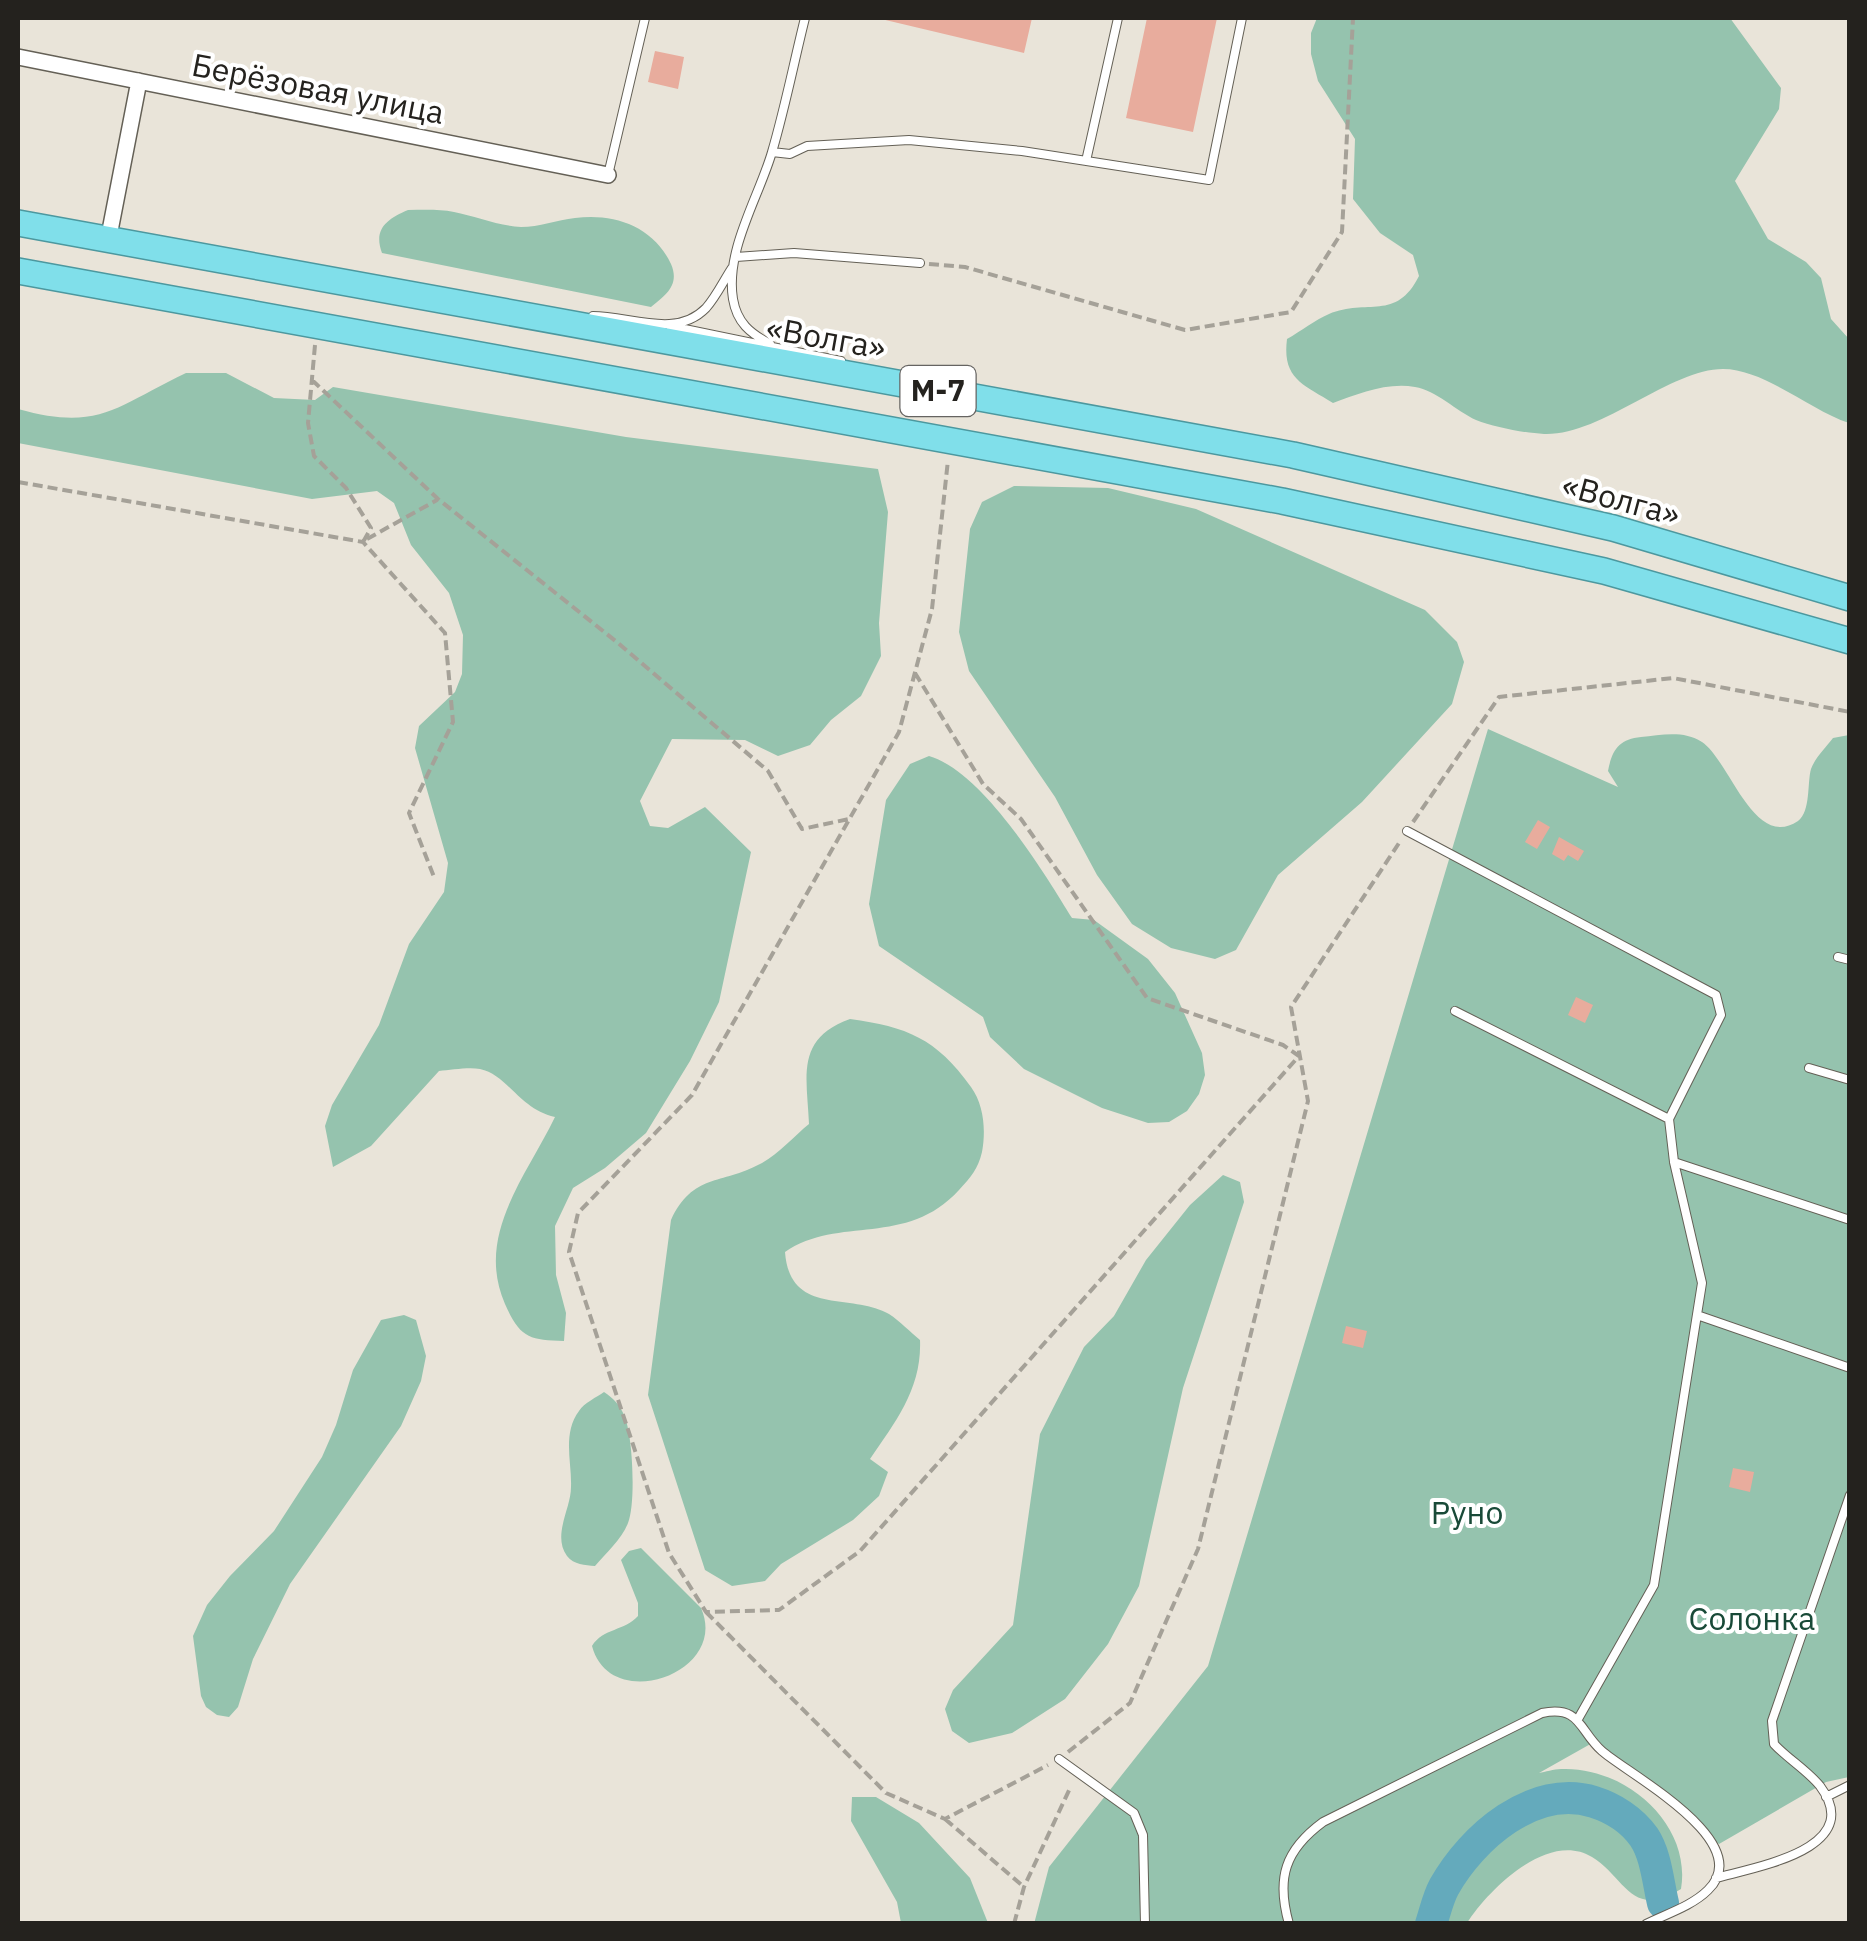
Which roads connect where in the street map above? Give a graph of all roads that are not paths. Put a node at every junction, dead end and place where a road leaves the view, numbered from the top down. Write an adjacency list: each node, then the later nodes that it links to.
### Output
1 (645, 18): 9 (lane)
2 (805, 18): 7 (lane)
3 (1118, 18): 8 (lane)
4 (1242, 18): 8 (lane)
5 (18, 57): 6 (street, Берёзовая улица)
6 (138, 81): 9 (street, Берёзовая улица); 11 (street)
7 (772, 152): 8 (lane); 12 (lane)
8 (1086, 160)
9 (608, 175)
10 (18, 224): 11 (highway, «Волга» / М-7)
11 (108, 241): 15 (highway, «Волга» / М-7)
12 (735, 260): 13 (lane); 16 (lane); 17 (lane)
13 (920, 263)
14 (18, 271): 20 (highway, М-7)
15 (564, 323): 16 (lane); 18 (highway, «Волга» / М-7)
16 (670, 326): 17 (lane)
17 (770, 344): 18 (lane)
18 (880, 381): 19 (highway, «Волга» / М-7)
19 (1850, 598)
20 (1850, 640)
21 (1408, 830): 27 (lane)
22 (1838, 957): 23 (lane)
23 (1850, 960)
24 (1455, 1011): 27 (lane)
25 (1810, 1068): 26 (lane)
26 (1850, 1080)
27 (1669, 1120): 28 (lane)
28 (1674, 1162): 29 (lane); 30 (lane)
29 (1850, 1220)
30 (1696, 1315): 31 (lane); 33 (lane)
31 (1850, 1368)
32 (1850, 1495): 36 (lane)
33 (1578, 1719): 37 (lane); 39 (lane)
34 (1059, 1759): 38 (lane)
35 (1850, 1785): 36 (lane)
36 (1826, 1797): 37 (lane)
37 (1716, 1878): 40 (lane)
38 (1145, 1924)
39 (1289, 1924)
40 (1646, 1924)

